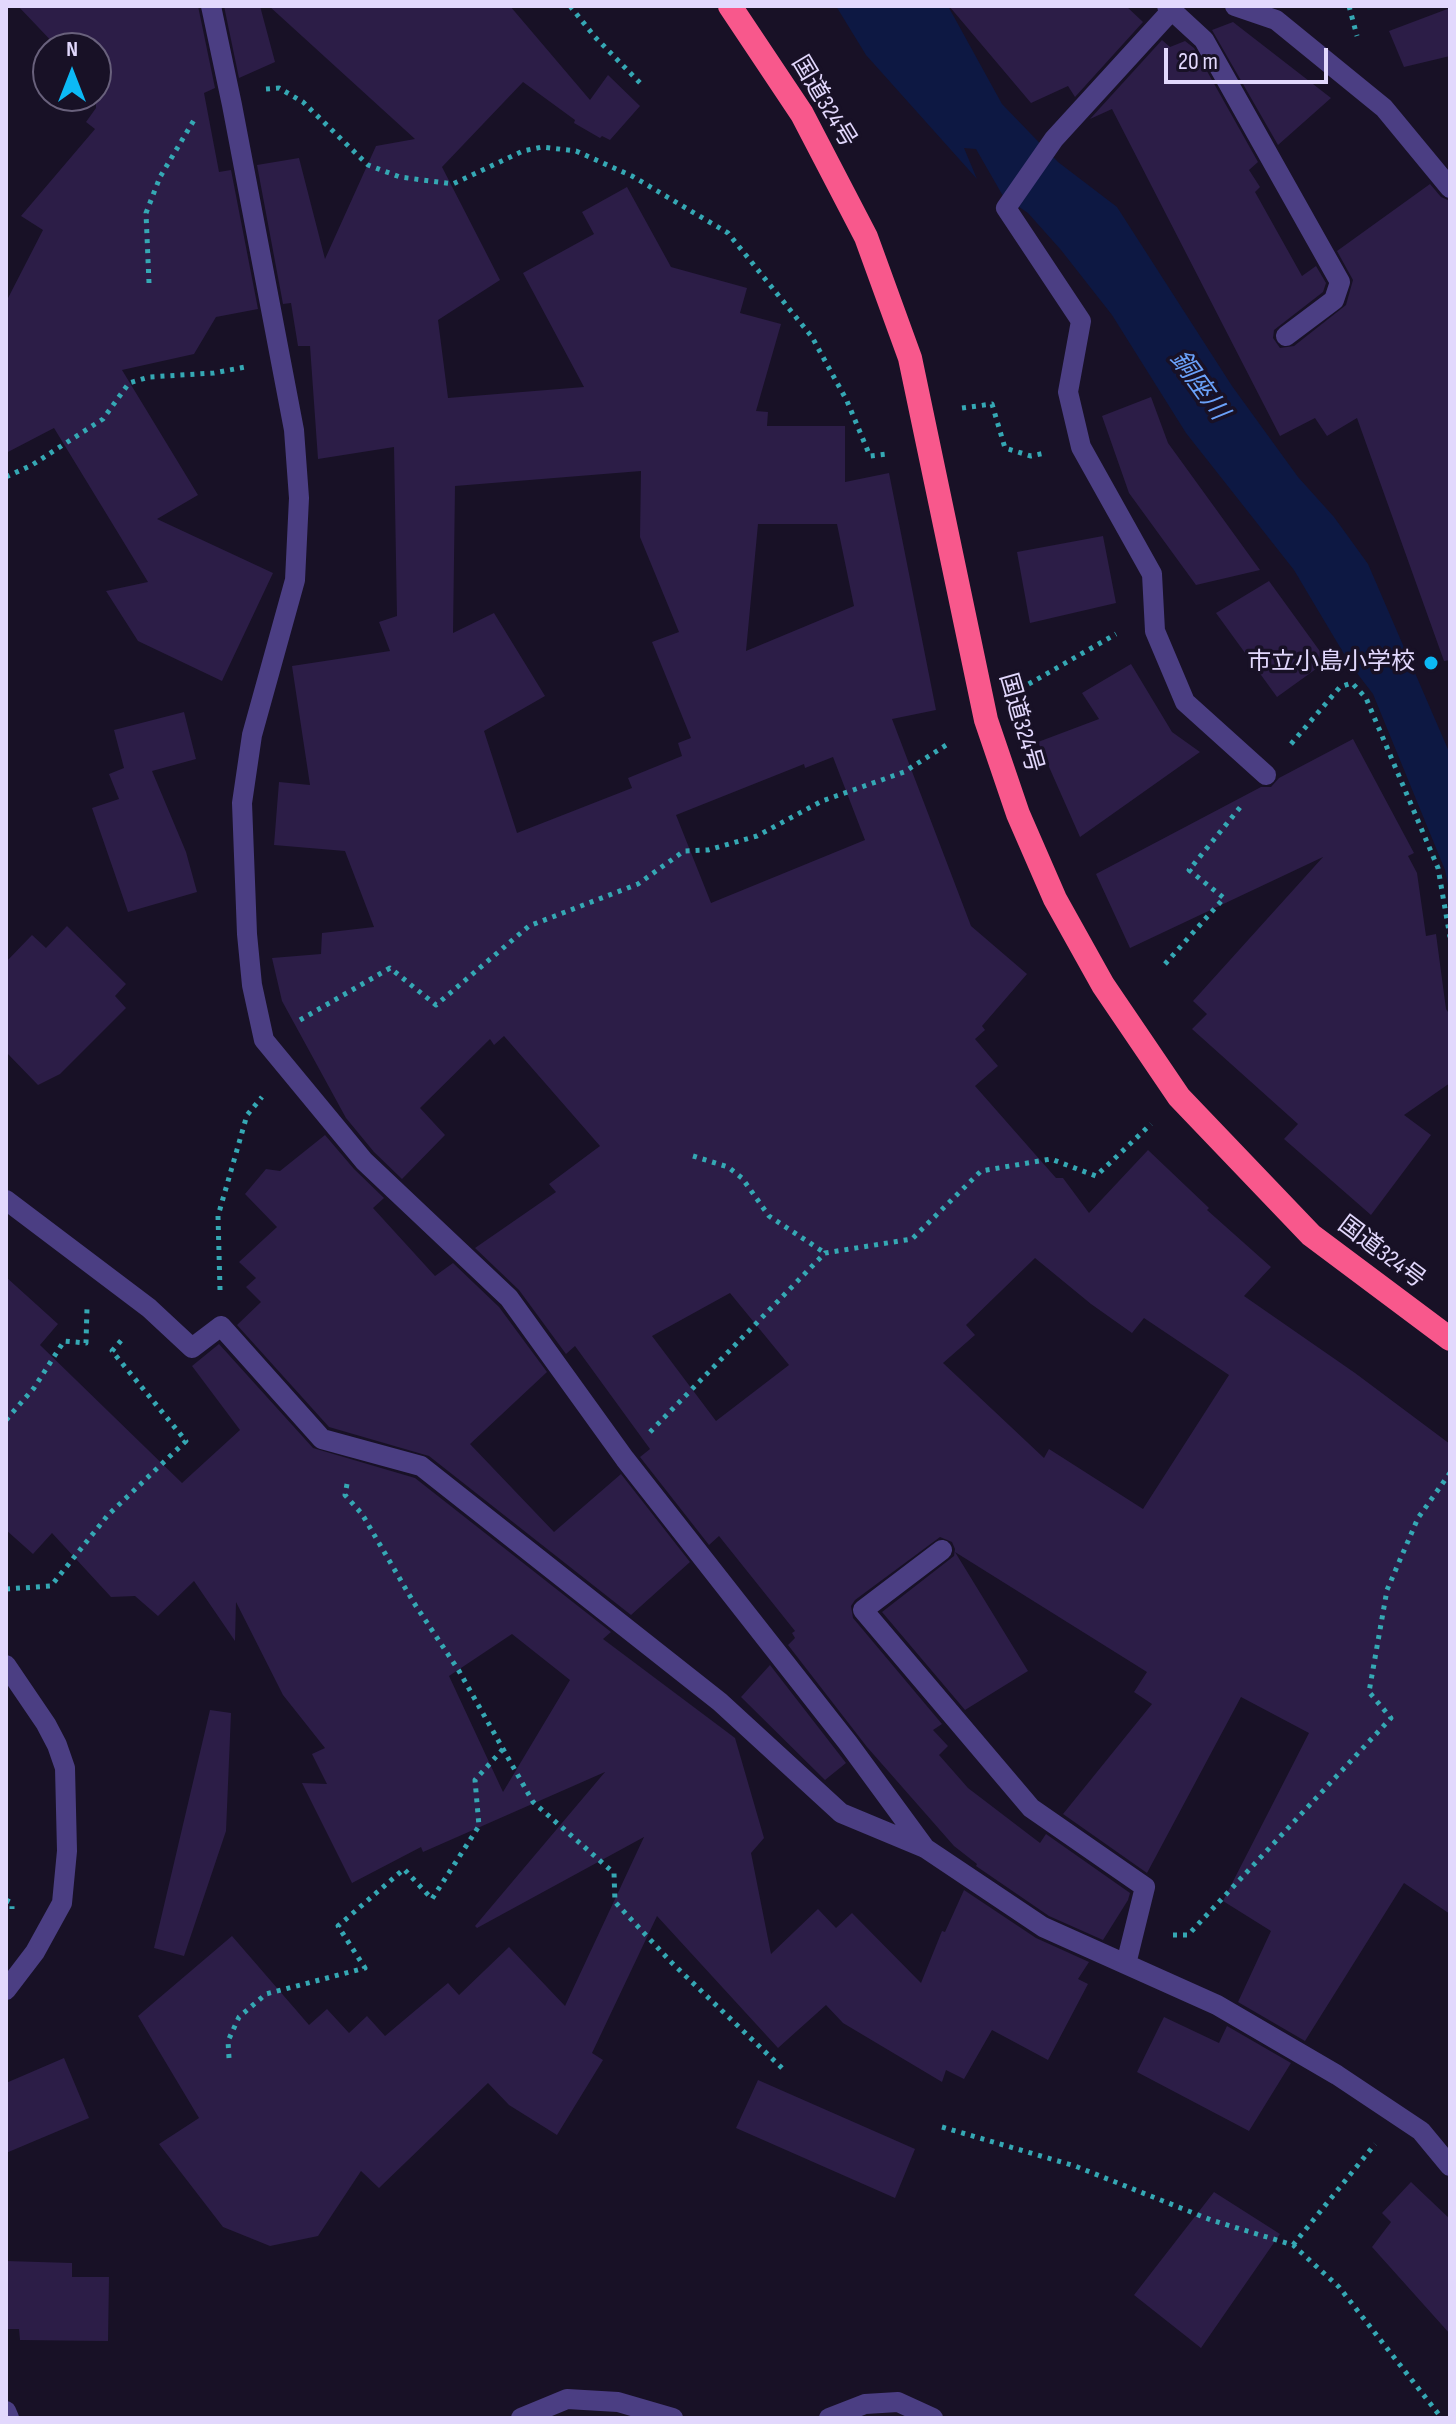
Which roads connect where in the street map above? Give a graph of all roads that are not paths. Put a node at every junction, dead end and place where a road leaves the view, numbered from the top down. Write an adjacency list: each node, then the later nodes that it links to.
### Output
1 (211, 6): 12 (street)
2 (730, 6): 9 (highway, 国道324号)
3 (1235, 6): 5 (street)
4 (1169, 8): 6 (street); 7 (street)
5 (1450, 188)
6 (1286, 336)
7 (1266, 775)
8 (6, 1200): 12 (street)
9 (1450, 1339)
10 (942, 1550): 13 (street)
11 (6, 1665): 14 (street)
12 (925, 1848): 13 (street)
13 (1126, 1964): 15 (street)
14 (6, 1990)
15 (1450, 2166)
16 (6, 2411): 17 (street)
17 (9, 2418)
18 (521, 2418): 19 (street)
19 (673, 2418)
20 (829, 2418): 21 (street)
21 (933, 2418)

